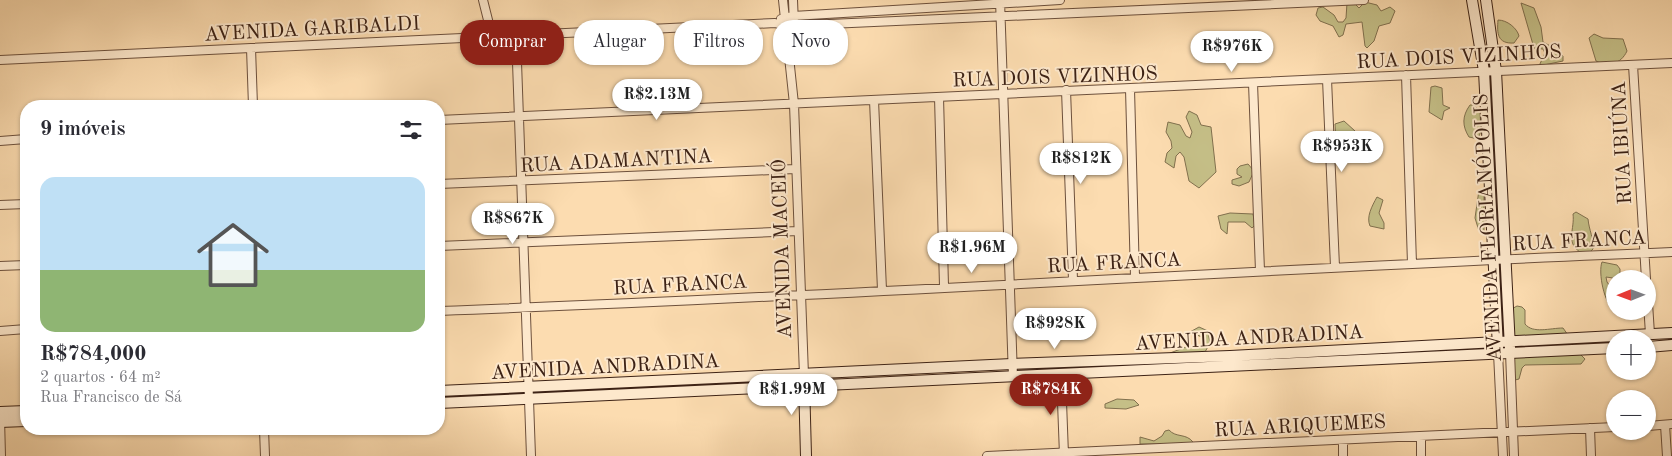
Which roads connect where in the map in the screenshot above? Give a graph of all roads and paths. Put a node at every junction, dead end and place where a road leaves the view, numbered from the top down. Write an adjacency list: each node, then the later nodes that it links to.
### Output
1 (482, 0): 13 (street)
2 (783, 0): 12 (street, AVENIDA MACEIÓ)
3 (793, 0): 11 (street, AVENIDA MACEIÓ)
4 (1060, 0): 8 (street)
5 (1364, 0): 9 (street, AVENIDA GARIBALDI)
6 (1472, 0): 26 (main road)
7 (1486, 0): 27 (main road, AVENIDA FLORIANÓPOLIS)
8 (1000, 1): 10 (street); 11 (street)
9 (1204, 3): 10 (street, AVENIDA GARIBALDI)
10 (1001, 15): 17 (street, AVENIDA GARIBALDI); 33 (street)
11 (794, 16): 12 (street); 15 (street, AVENIDA MACEIÓ)
12 (784, 17): 14 (street)
13 (488, 20)
14 (780, 20)
15 (794, 20)
16 (773, 23): 18 (street, AVENIDA GARIBALDI)
17 (848, 23)
18 (564, 32)
19 (460, 38): 20 (street, AVENIDA GARIBALDI)
20 (251, 48): 21 (street, AVENIDA GARIBALDI); 35 (street)
21 (0, 60)
22 (1672, 63): 25 (street, RUA DOIS VIZINHOS)
23 (517, 65): 38 (street)
24 (791, 65): 37 (street, AVENIDA MACEIÓ)
25 (1634, 65): 27 (street, RUA DOIS VIZINHOS); 51 (street, RUA IBIÚNA)
26 (1484, 71): 27 (street, RUA DOIS VIZINHOS); 28 (street, RUA DOIS VIZINHOS); 53 (main road)
27 (1496, 71): 52 (main road, AVENIDA FLORIANÓPOLIS)
28 (1406, 75): 29 (street, RUA DOIS VIZINHOS); 54 (street)
29 (1327, 79): 30 (street, RUA DOIS VIZINHOS); 57 (street)
30 (1252, 83): 31 (street, RUA DOIS VIZINHOS); 59 (street)
31 (1130, 89): 32 (street, RUA DOIS VIZINHOS); 60 (street)
32 (1066, 90): 33 (street, RUA DOIS VIZINHOS); 61 (street)
33 (1002, 94): 34 (street, RUA DOIS VIZINHOS); 62 (street)
34 (939, 97): 36 (street, RUA DOIS VIZINHOS); 63 (street)
35 (253, 100)
36 (874, 100): 37 (street, RUA DOIS VIZINHOS); 64 (street)
37 (794, 104): 38 (street, RUA DOIS VIZINHOS); 42 (street, AVENIDA MACEIÓ)
38 (519, 116): 39 (street, RUA DOIS VIZINHOS); 43 (street)
39 (445, 120)
40 (20, 139): 41 (street)
41 (0, 140)
42 (796, 169): 43 (street, RUA ADAMANTINA); 47 (street, AVENIDA MACEIÓ)
43 (521, 181): 44 (street, RUA ADAMANTINA); 48 (street)
44 (445, 184)
45 (20, 204): 46 (street)
46 (0, 205)
47 (798, 231): 48 (street); 65 (street, AVENIDA MACEIÓ)
48 (524, 242): 49 (street); 66 (street)
49 (445, 246)
50 (1672, 252): 51 (street, RUA FRANCA)
51 (1643, 253): 52 (street, RUA FRANCA); 58 (street, RUA IBIÚNA)
52 (1506, 259): 53 (street, RUA FRANCA); 76 (main road, AVENIDA FLORIANÓPOLIS)
53 (1493, 260): 54 (street, RUA FRANCA); 75 (main road)
54 (1412, 264): 57 (street, RUA FRANCA)
55 (20, 265): 56 (street)
56 (0, 266)
57 (1335, 268): 59 (street, RUA FRANCA)
58 (1645, 270)
59 (1260, 271): 60 (street, RUA FRANCA)
60 (1135, 276): 61 (street, RUA FRANCA)
61 (1073, 280): 62 (street, RUA FRANCA)
62 (1009, 284): 63 (street, RUA FRANCA); 79 (street)
63 (944, 286): 64 (street, RUA FRANCA)
64 (882, 290): 65 (street, RUA FRANCA)
65 (800, 295): 66 (street, RUA FRANCA); 80 (street, AVENIDA MACEIÓ)
66 (526, 307): 67 (street, RUA FRANCA); 84 (street)
67 (445, 311)
68 (20, 329): 69 (street)
69 (0, 331)
70 (1656, 334): 71 (main road, AVENIDA ANDRADINA)
71 (1672, 334)
72 (1606, 338): 76 (main road, AVENIDA ANDRADINA)
73 (1672, 345): 74 (main road)
74 (1656, 346)
75 (1498, 347): 76 (main road, AVENIDA ANDRADINA); 78 (main road, AVENIDA ANDRADINA); 96 (street, AVENIDA FLORIANÓPOLIS)
76 (1510, 347): 77 (main road, AVENIDA ANDRADINA); 97 (street, AVENIDA FLORIANÓPOLIS)
77 (1606, 348)
78 (1230, 361): 79 (main road, AVENIDA ANDRADINA); 81 (main road, AVENIDA ANDRADINA)
79 (1012, 364): 80 (main road, AVENIDA ANDRADINA); 82 (street)
80 (804, 375): 83 (main road, AVENIDA MACEIÓ); 84 (main road, AVENIDA ANDRADINA)
81 (1060, 375): 82 (main road, AVENIDA ANDRADINA); 101 (street)
82 (1012, 377): 83 (main road, AVENIDA ANDRADINA)
83 (804, 386): 86 (main road, AVENIDA ANDRADINA); 105 (main road, AVENIDA MACEIÓ)
84 (529, 387): 85 (main road, AVENIDA ANDRADINA); 86 (street)
85 (445, 391)
86 (530, 399): 87 (main road, AVENIDA ANDRADINA); 104 (street)
87 (445, 403)
88 (0, 411): 89 (main road); 91 (street)
89 (20, 411)
90 (20, 421): 91 (main road)
91 (0, 422): 102 (street)
92 (1669, 425): 93 (street); 112 (street)
93 (1656, 426)
94 (1606, 427): 95 (street, RUA ARIQUEMES)
95 (1590, 428): 97 (street, RUA ARIQUEMES); 111 (street)
96 (1502, 432): 97 (street, RUA ARIQUEMES); 99 (street, RUA ARIQUEMES); 109 (street, AVENIDA FLORIANÓPOLIS)
97 (1513, 432): 110 (street, AVENIDA FLORIANÓPOLIS)
98 (264, 435): 103 (street)
99 (1421, 436): 100 (street, RUA ARIQUEMES); 108 (street)
100 (1343, 440): 101 (street, RUA ARIQUEMES); 107 (street)
101 (1064, 454): 106 (street, RUA ARIQUEMES)
102 (1, 456)
103 (265, 456)
104 (531, 456)
105 (806, 456)
106 (987, 456)
107 (1343, 456)
108 (1421, 456)
109 (1503, 456)
110 (1514, 456)
111 (1591, 456)
112 (1667, 456)

